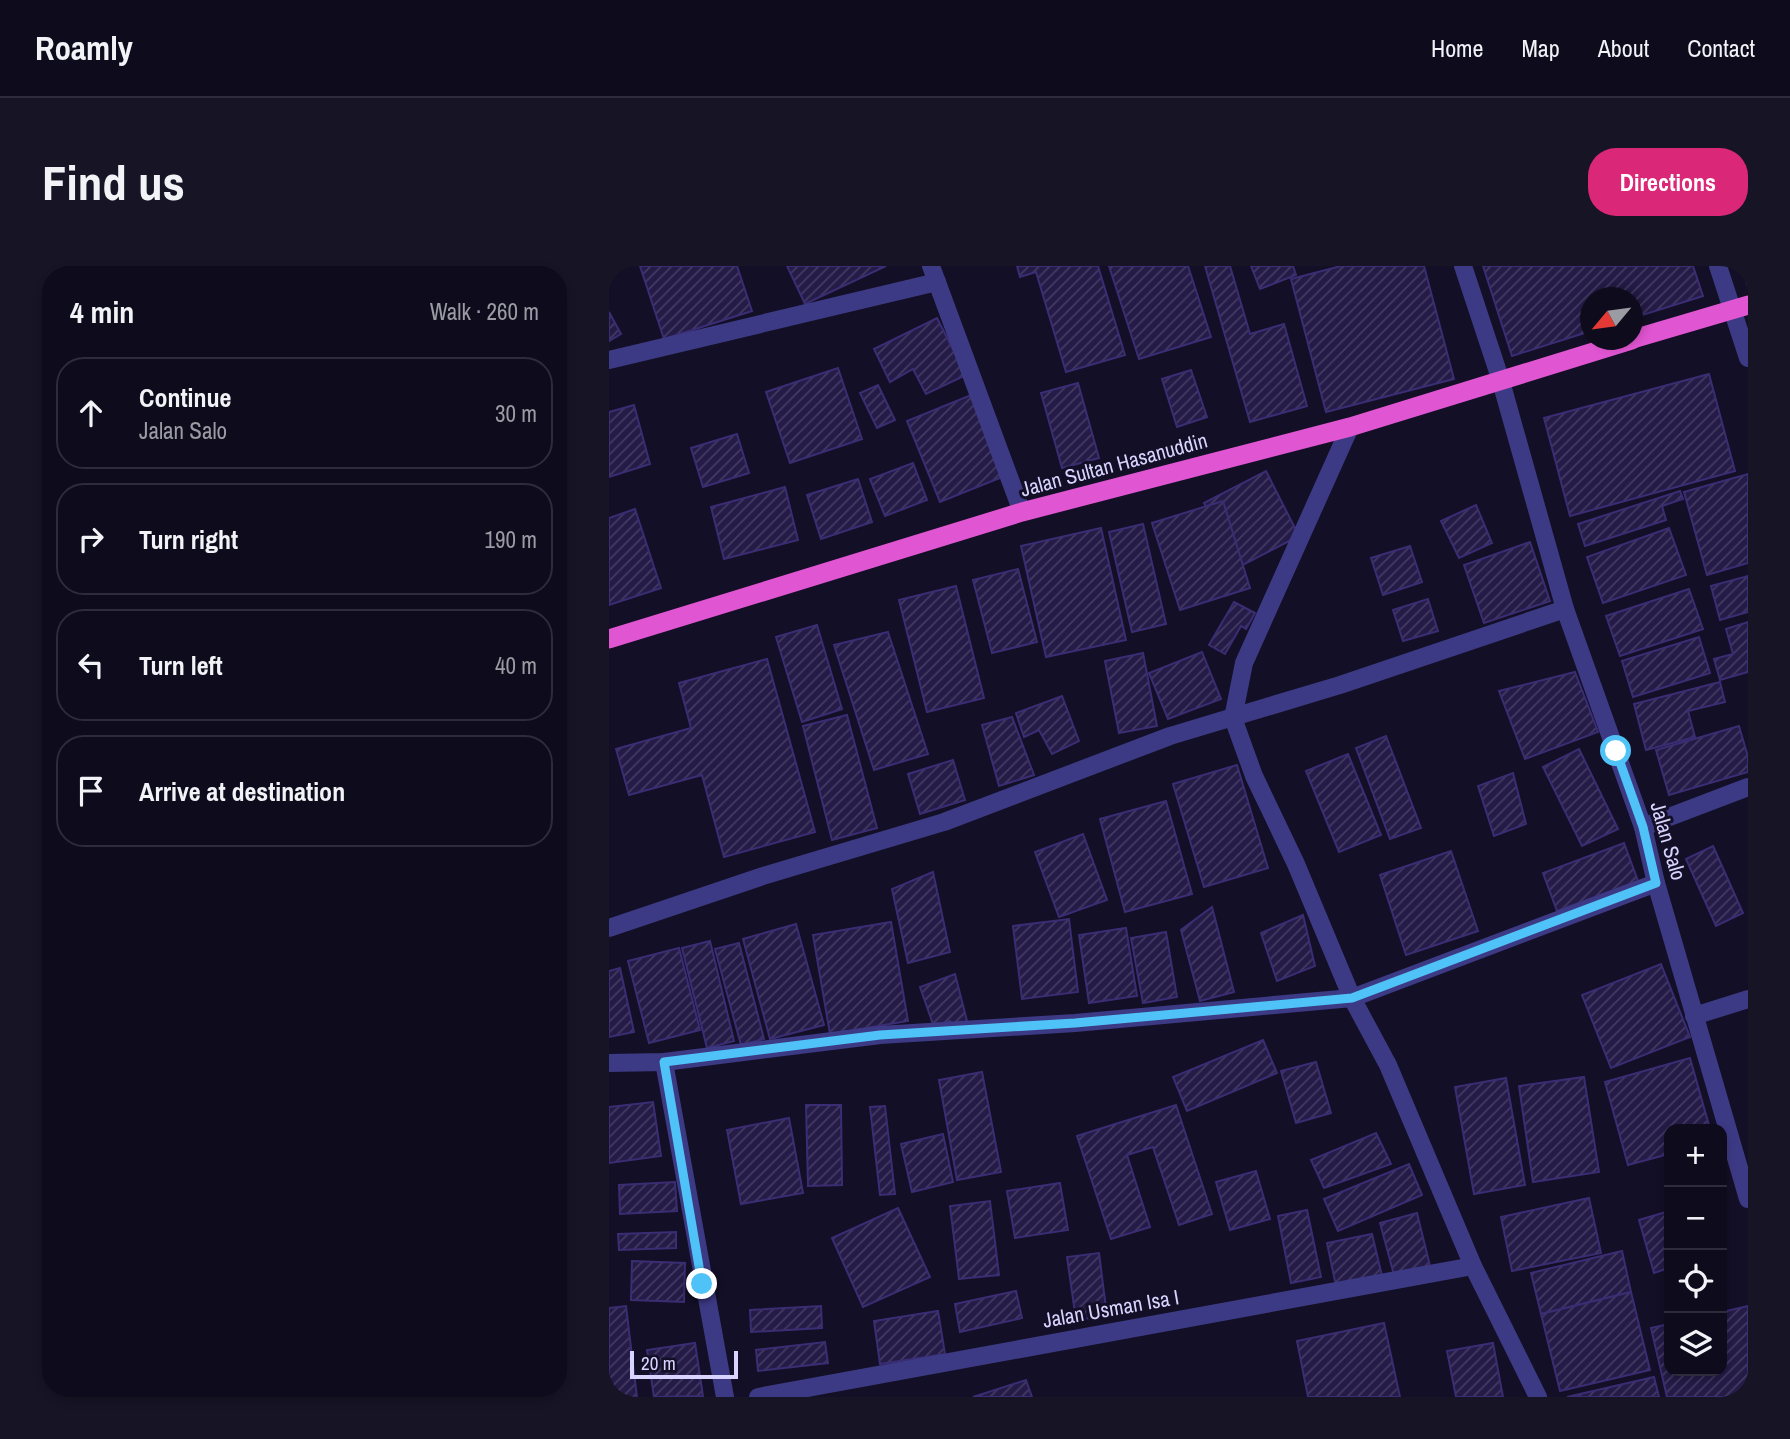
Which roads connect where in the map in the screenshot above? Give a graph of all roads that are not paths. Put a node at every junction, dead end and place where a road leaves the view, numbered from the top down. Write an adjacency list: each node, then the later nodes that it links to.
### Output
1 (1463, 266): 9 (street, Jalan Salo)
2 (1718, 266): 4 (street)
3 (934, 274): 8 (street); 11 (street)
4 (1740, 308): 5 (highway, Jalan Sultan Hasanuddin); 7 (street)
5 (1643, 336)
6 (1595, 350): 9 (highway, Jalan Sultan Hasanuddin)
7 (1748, 358)
8 (609, 360)
9 (1500, 378): 10 (highway, Jalan Sultan Hasanuddin); 12 (street, Jalan Salo)
10 (1350, 427): 11 (highway, Jalan Sultan Hasanuddin); 14 (street)
11 (1023, 512): 13 (highway, Jalan Sultan Hasanuddin)
12 (1565, 610): 14 (street); 16 (street, Jalan Salo)
13 (609, 639)
14 (1233, 718): 18 (street); 19 (street)
15 (1748, 787): 16 (street)
16 (1643, 827): 17 (street, Jalan Salo)
17 (1656, 883): 19 (street); 21 (street, Jalan Salo)
18 (609, 928)
19 (1352, 998): 22 (street); 25 (street)
20 (1748, 999): 21 (street)
21 (1694, 1016): 24 (street, Jalan Salo)
22 (664, 1062): 23 (street); 26 (street)
23 (609, 1063)
24 (1748, 1199)
25 (1473, 1266): 27 (street, Jalan Usman Isa I); 28 (street)
26 (725, 1397)
27 (758, 1397)
28 (1538, 1397)

